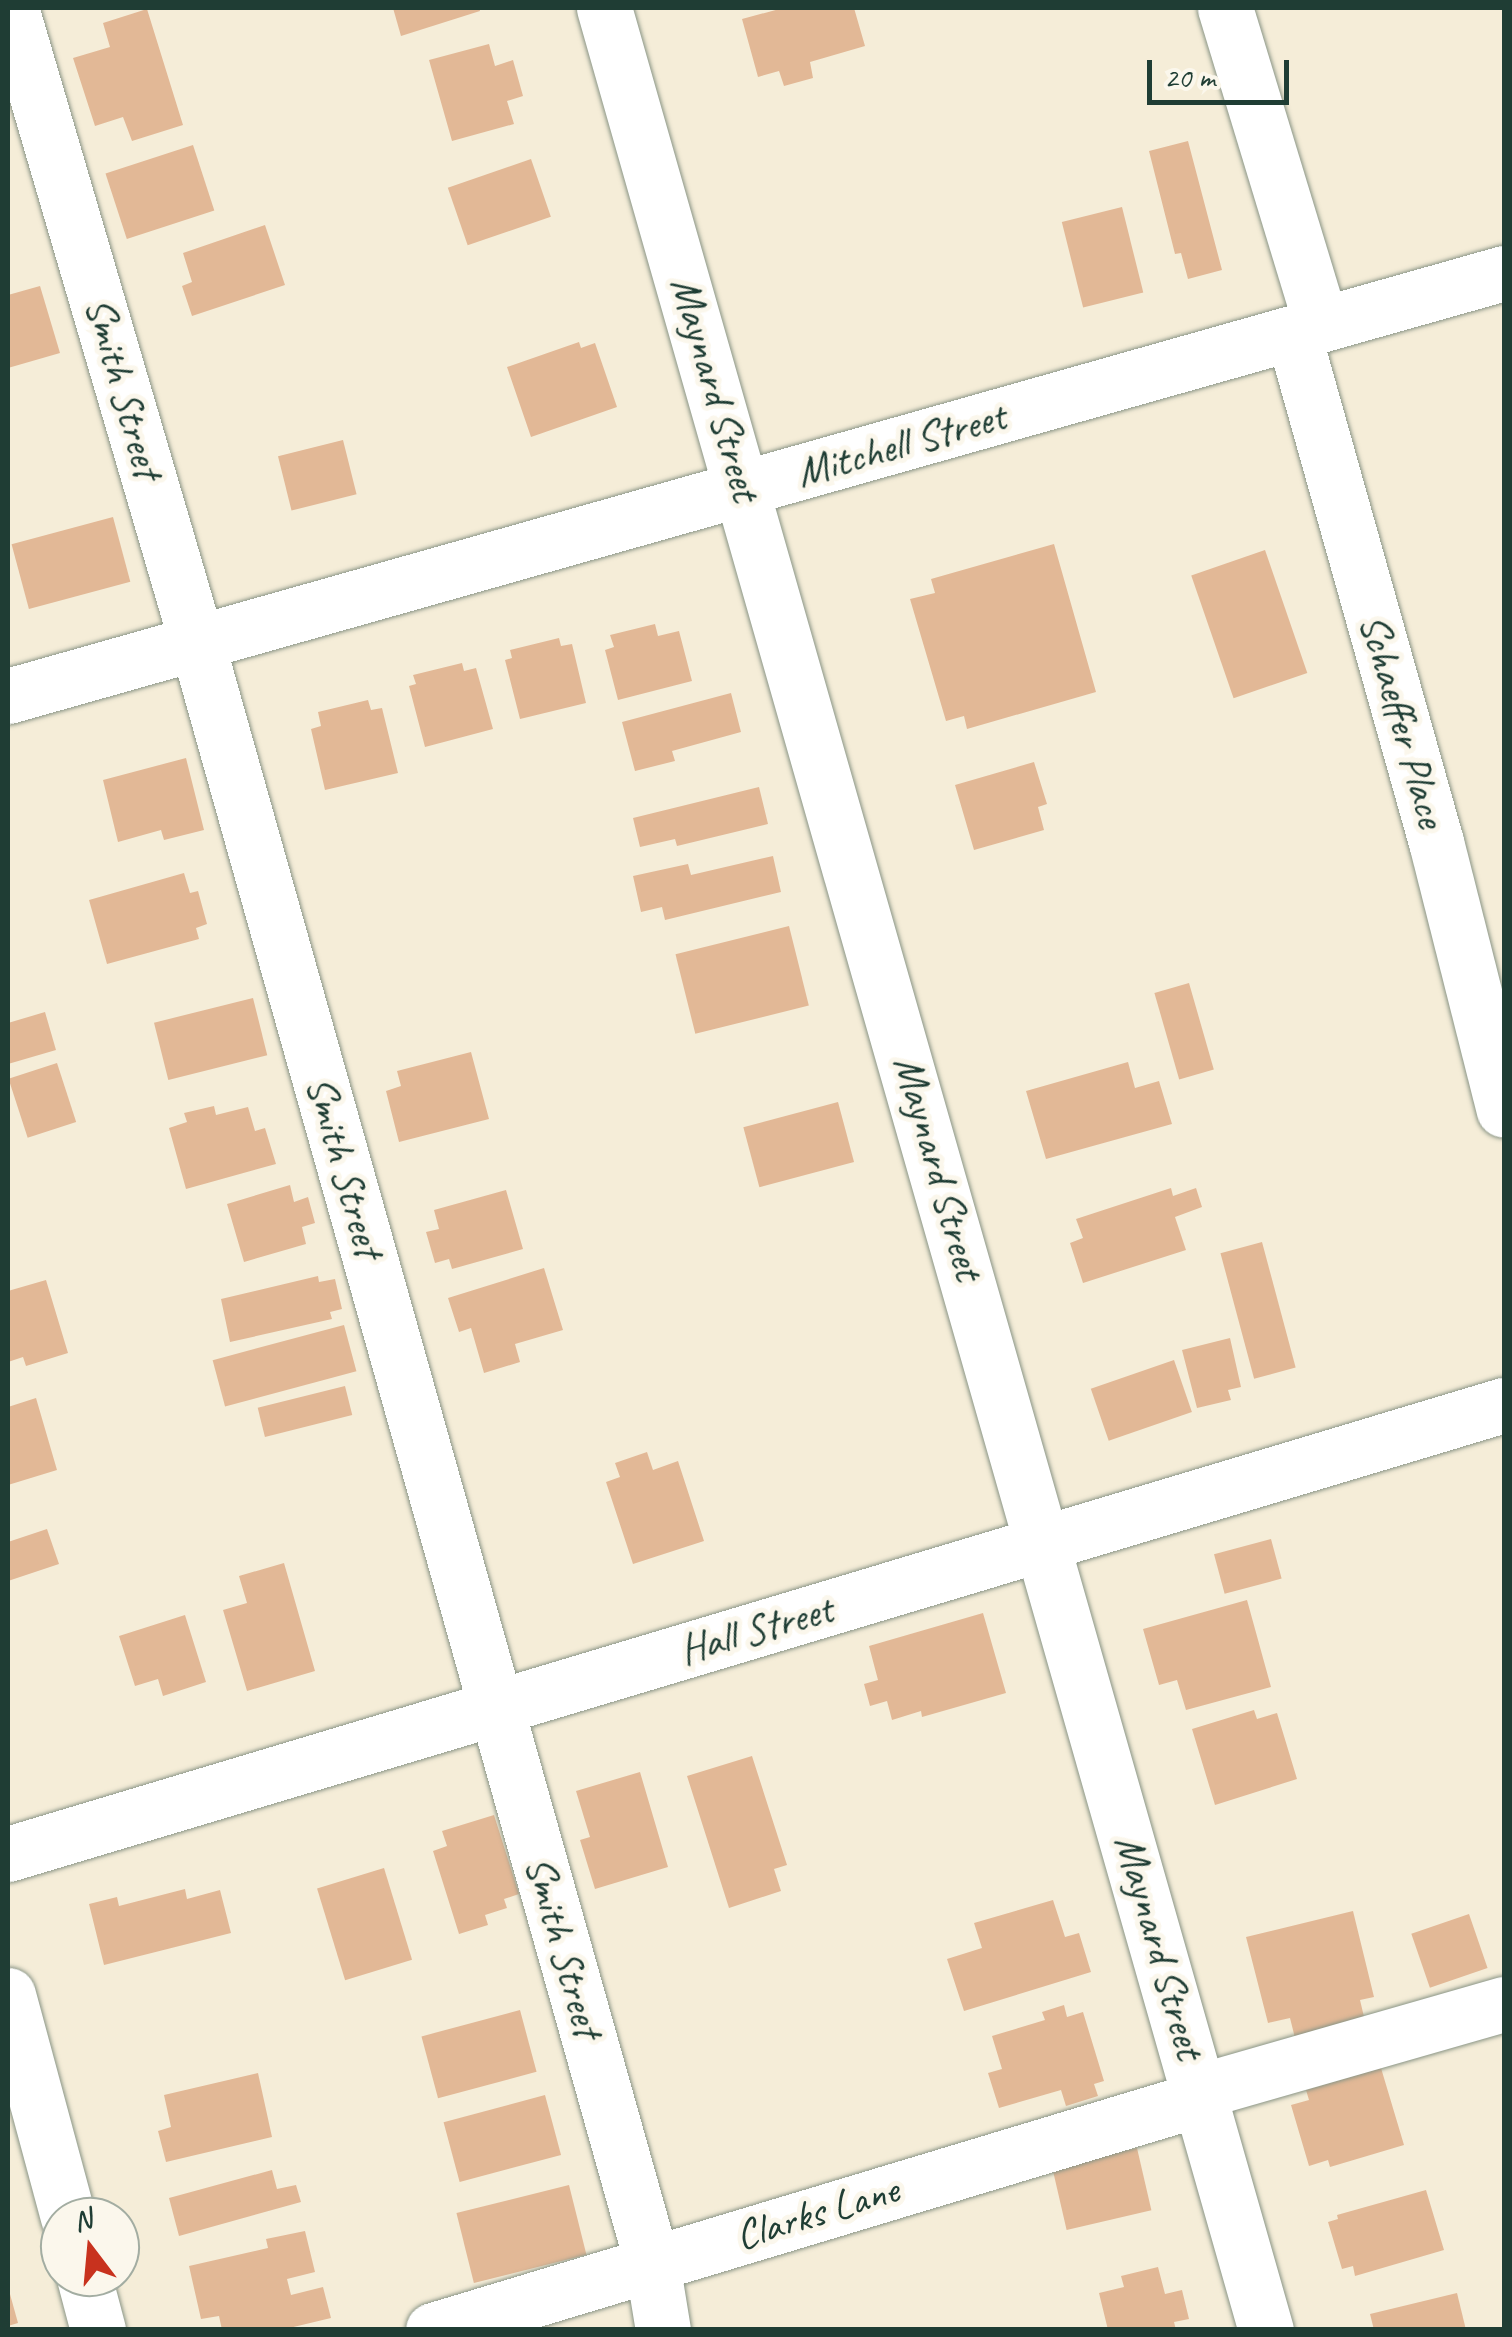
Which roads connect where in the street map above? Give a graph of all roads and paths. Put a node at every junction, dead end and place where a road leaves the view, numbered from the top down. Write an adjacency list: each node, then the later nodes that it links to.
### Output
1 (11, 8): 7 (street, Smith Street)
2 (604, 8): 6 (street, Maynard Street)
3 (1224, 8): 5 (street, Schaeffer Place)
4 (1504, 273): 5 (street, Mitchell Street)
5 (1307, 329): 6 (street, Mitchell Street); 9 (street, Schaeffer Place)
6 (744, 490): 7 (street, Mitchell Street); 11 (street, Maynard Street)
7 (197, 642): 8 (street, Mitchell Street); 12 (street, Smith Street)
8 (8, 696)
9 (1504, 1110)
10 (1504, 1406): 11 (street, Hall Street)
11 (1046, 1546): 12 (street, Hall Street); 16 (street, Maynard Street)
12 (495, 1706): 13 (street, Hall Street); 18 (street, Smith Street)
13 (8, 1854)
14 (8, 1995): 17 (street)
15 (1504, 2004): 16 (street, Clarks Lane)
16 (1201, 2094): 18 (street, Clarks Lane); 23 (street, Maynard Street)
17 (63, 2197)
18 (652, 2263): 21 (street, Clarks Lane); 22 (street, Smith Street)
19 (89, 2297): 20 (street)
20 (98, 2330)
21 (433, 2330)
22 (664, 2330)
23 (1266, 2330)

